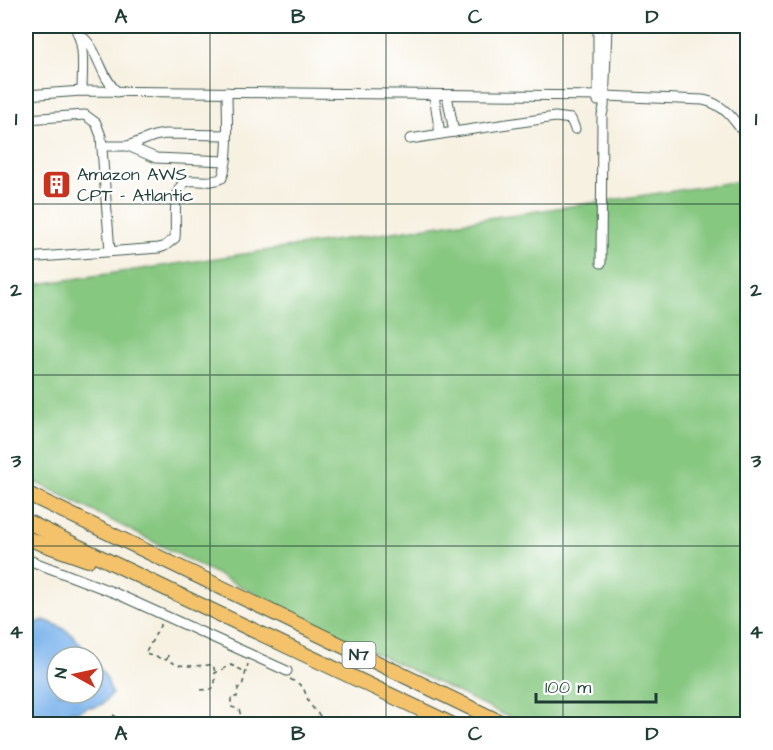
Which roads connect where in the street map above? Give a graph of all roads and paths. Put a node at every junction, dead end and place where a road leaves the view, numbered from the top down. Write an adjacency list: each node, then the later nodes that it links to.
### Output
1 (598, 26): 10 (street)
2 (607, 26): 10 (street)
3 (76, 30): 4 (street); 5 (street)
4 (82, 91): 5 (street); 7 (street)
5 (117, 92): 6 (street)
6 (227, 92): 8 (street); 15 (street)
7 (26, 95)
8 (434, 95): 9 (street); 14 (street)
9 (447, 95): 10 (street); 13 (street)
10 (601, 97): 16 (street); 23 (street)
11 (26, 119): 18 (street)
12 (575, 129): 13 (street)
13 (454, 132): 14 (street)
14 (440, 134): 17 (street)
15 (226, 135): 19 (street); 20 (street)
16 (747, 139)
17 (410, 140)
18 (102, 146): 19 (street); 21 (street)
19 (128, 146): 20 (street)
20 (226, 161): 21 (street)
21 (110, 250): 22 (street)
22 (26, 258)
23 (602, 263)
24 (26, 485): 30 (highway)
25 (26, 493): 30 (highway, N7)
26 (26, 521): 29 (highway, N7)
27 (26, 538): 29 (highway)
28 (26, 559): 31 (street)
29 (139, 577): 44 (highway, N7)
30 (213, 585): 45 (highway, N7)
31 (165, 615): 32 (street); 34 (path)
32 (248, 653): 35 (street); 36 (path)
33 (168, 655): 34 (path)
34 (167, 660): 37 (path)
35 (287, 671): 43 (path)
36 (246, 672): 37 (path); 41 (path)
37 (215, 673): 38 (path)
38 (201, 690)
39 (113, 715): 42 (path)
40 (227, 719): 41 (path)
41 (230, 723)
42 (128, 724)
43 (331, 724)
44 (451, 724)
45 (504, 724)

